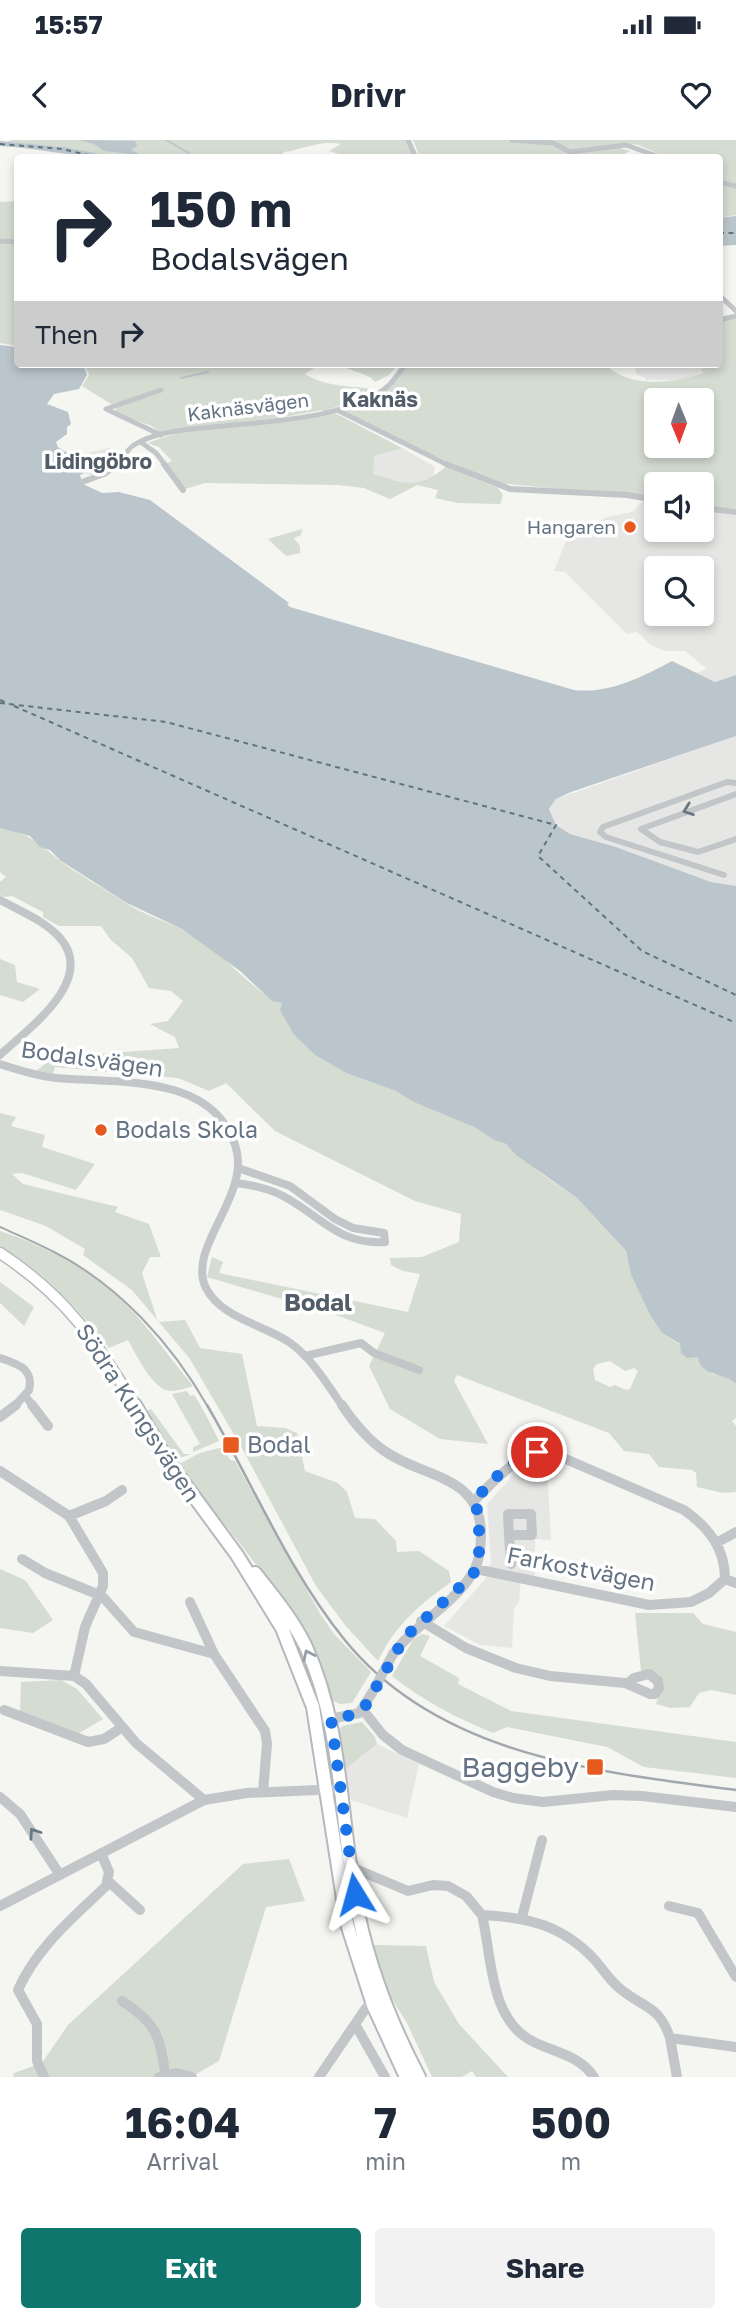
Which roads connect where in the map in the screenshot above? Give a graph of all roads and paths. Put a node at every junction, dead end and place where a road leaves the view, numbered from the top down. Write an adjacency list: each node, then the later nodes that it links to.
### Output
1 (512, 140): 2 (street)
2 (651, 154)
3 (402, 368): 5 (street, Kaknäsvägen)
4 (161, 390): 6 (street, Kaknäsvägen)
5 (337, 410): 6 (street, Kaknäsvägen); 10 (street)
6 (161, 435): 7 (street, Kaknäsvägen)
7 (142, 443): 8 (street, Kaknäsvägen); 9 (street)
8 (82, 482)
9 (183, 490)
10 (644, 498)
11 (714, 509): 12 (street)
12 (736, 512)
13 (736, 783): 16 (street)
14 (736, 794): 15 (street, one-way to 15)
15 (736, 839)
16 (724, 875)
17 (0, 900): 18 (street)
18 (0, 1055)
19 (0, 1065): 20 (street, Bodalsvägen)
20 (238, 1168): 21 (street, Bodalsvägen); 21 (street)
21 (236, 1183): 23 (street, Bodalsvägen)
22 (0, 1253): 36 (main road, Södra Kungsvägen)
23 (305, 1356): 25 (street); 31 (street, Bodalsvägen)
24 (0, 1358): 26 (street)
25 (419, 1370)
26 (26, 1398): 27 (street); 28 (street)
27 (0, 1417)
28 (48, 1426)
29 (0, 1471): 32 (street)
30 (122, 1490): 32 (street)
31 (474, 1500): 35 (street); 39 (street)
32 (69, 1516): 42 (street)
33 (736, 1532): 35 (street)
34 (509, 1535): 38 (street)
35 (718, 1542): 40 (street)
36 (237, 1555): 51 (main road, Södra Kungsvägen, one-way to 36); 52 (main road, Södra Kungsvägen)
37 (22, 1559): 42 (street)
38 (511, 1564)
39 (476, 1569): 40 (street, Farkostvägen); 44 (street)
40 (725, 1580): 41 (street)
41 (736, 1583)
42 (102, 1596): 45 (street); 47 (street)
43 (190, 1602): 45 (street)
44 (421, 1621): 48 (street); 50 (street, bridge)
45 (214, 1654): 55 (street)
46 (0, 1671): 47 (street)
47 (74, 1675): 53 (street)
48 (628, 1684)
49 (4, 1710): 53 (street)
50 (363, 1710): 51 (street); 58 (street)
51 (331, 1719): 52 (street); 54 (main road, Södra Kungsvägen)
52 (316, 1721): 54 (main road, Södra Kungsvägen)
53 (121, 1728): 57 (street)
54 (334, 1790): 55 (street); 61 (main road, Södra Kungsvägen); 71 (main road, Södra Kungsvägen)
55 (263, 1792): 57 (street)
56 (0, 1797): 62 (street, one-way to 56)
57 (204, 1800): 60 (street)
58 (736, 1807)
59 (542, 1840): 68 (street)
60 (101, 1853): 62 (street); 63 (street)
61 (351, 1867): 67 (street); 81 (main road, Södra Kungsvägen)
62 (60, 1875): 64 (street)
63 (108, 1881): 66 (street); 76 (street)
64 (0, 1906)
65 (669, 1906): 69 (street)
66 (140, 1910)
67 (482, 1915): 68 (street); 82 (street)
68 (522, 1917): 73 (street)
69 (736, 1977)
70 (122, 2001): 75 (street)
71 (373, 2005): 72 (street); 80 (main road, Södra Kungsvägen)
72 (355, 2024): 78 (street); 79 (street)
73 (670, 2038): 74 (street); 83 (street)
74 (736, 2047)
75 (162, 2076): 77 (street)
76 (44, 2077)
77 (192, 2077)
78 (319, 2077)
79 (385, 2077)
80 (406, 2077)
81 (419, 2077)
82 (594, 2077)
83 (677, 2077)

